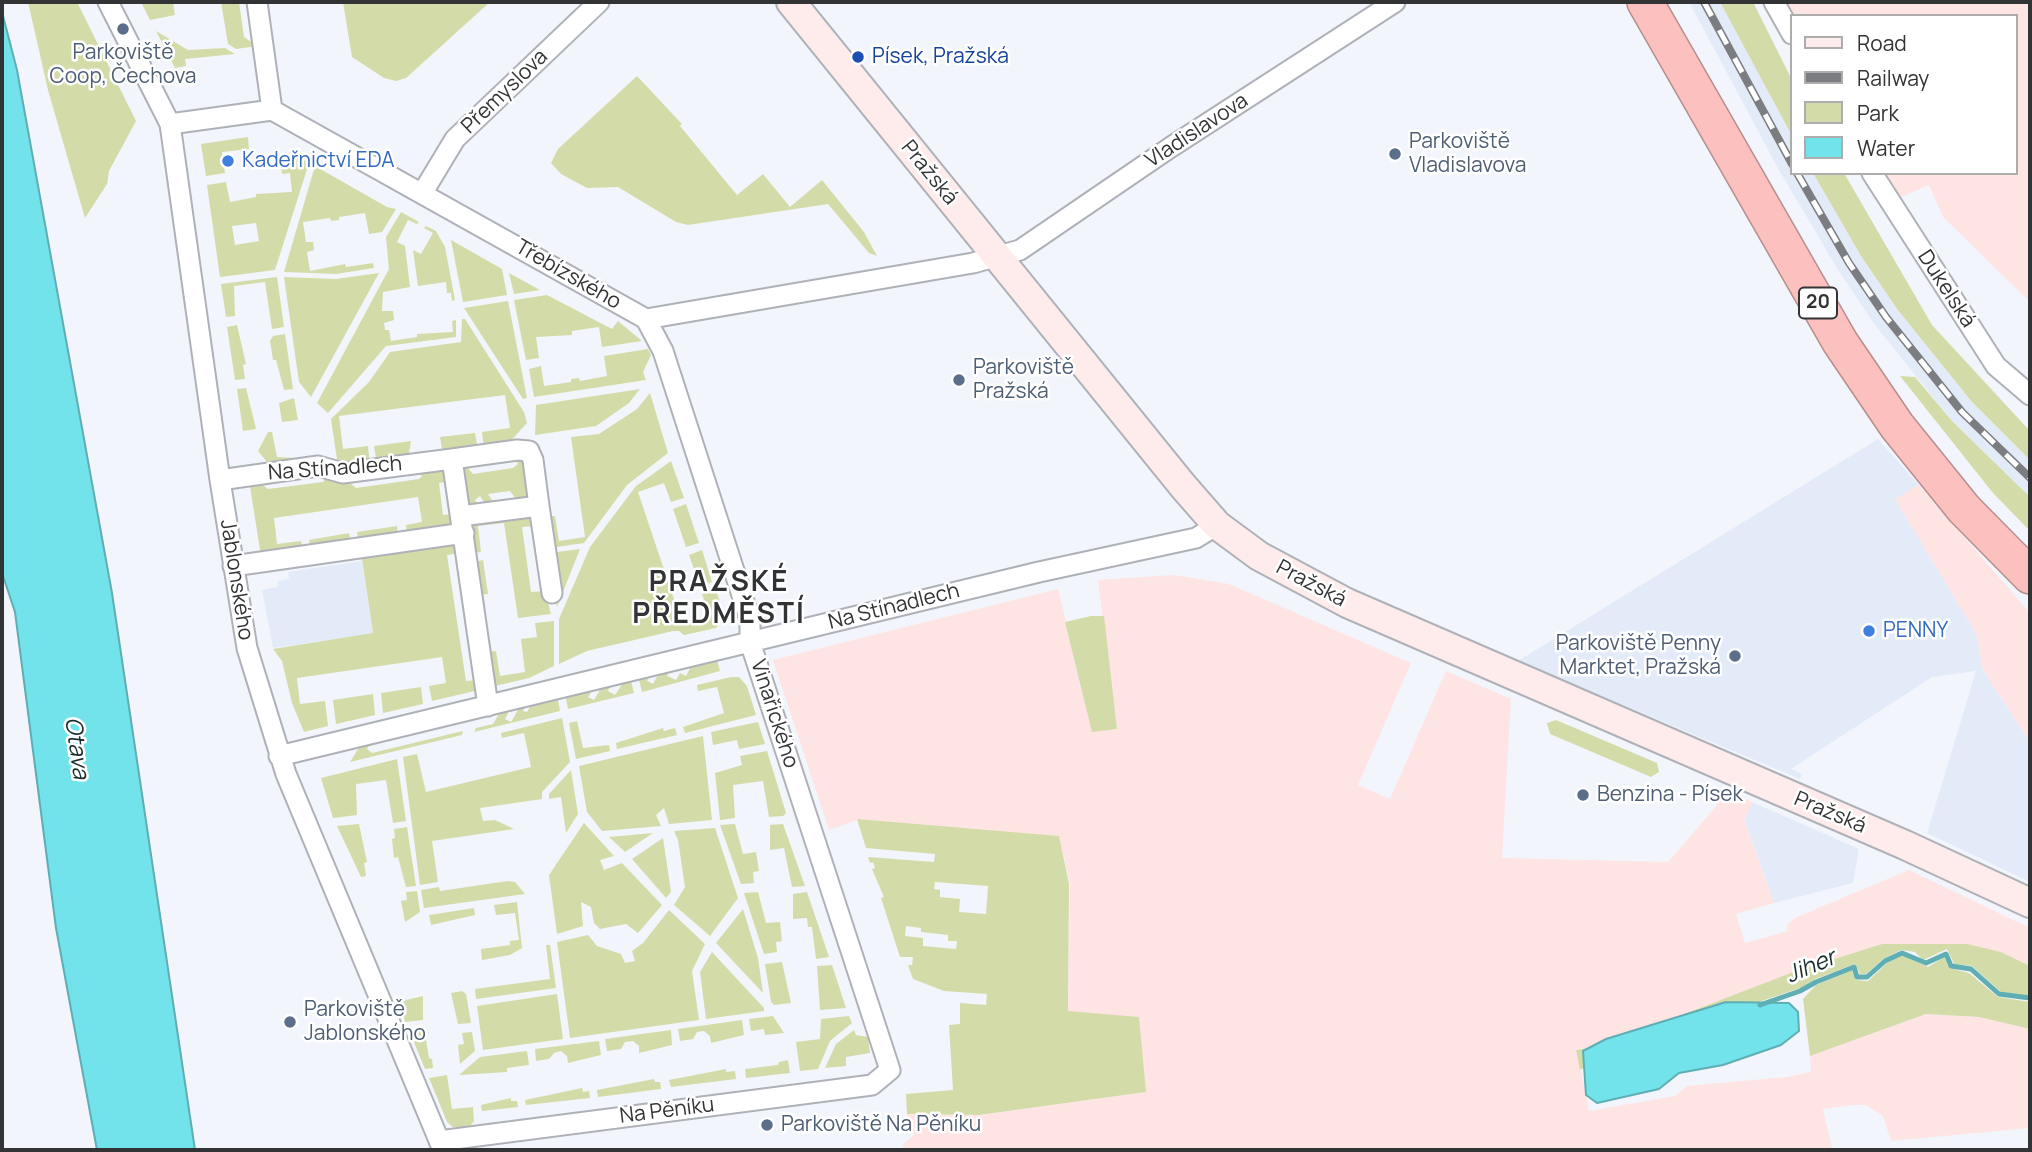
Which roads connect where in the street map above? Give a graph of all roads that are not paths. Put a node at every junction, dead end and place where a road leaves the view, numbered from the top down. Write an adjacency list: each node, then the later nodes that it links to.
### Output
1 (108, 2): 11 (street, Jablonského)
2 (257, 2): 10 (street)
3 (599, 2): 13 (street, Přemyslova)
4 (791, 2): 14 (street, Pražská)
5 (1395, 2): 14 (street, Vladislavova)
6 (1645, 2): 24 (highway, 20)
7 (1670, 2): 22 (highway, 20)
8 (1774, 2): 9 (street)
9 (1790, 30)
10 (272, 110): 11 (street); 13 (street, Třebízského)
11 (170, 124): 18 (street, Jablonského)
12 (1873, 175): 16 (street, Dukelská)
13 (423, 192): 15 (street, Třebízského)
14 (999, 258): 15 (street, Třebízského); 21 (street, Pražská)
15 (646, 319): 26 (street, Vinařického)
16 (2030, 395)
17 (452, 459): 18 (street, Na Stínadlech); 19 (street, Na Stínadlech); 20 (street)
18 (220, 480): 23 (street, Jablonského)
19 (539, 506): 20 (street); 25 (street)
20 (462, 524): 23 (street); 27 (street)
21 (1217, 525): 26 (street, Na Stínadlech); 29 (street, Pražská)
22 (2030, 549)
23 (233, 566): 28 (street, Jablonského)
24 (2030, 576)
25 (552, 593)
26 (750, 642): 27 (street, Na Stínadlech); 30 (street, Vinařického)
27 (488, 706): 28 (street, Na Stínadlech)
28 (279, 756): 31 (street, Jablonského)
29 (2030, 903)
30 (890, 1070): 31 (street, Na Pěníku)
31 (441, 1146)

